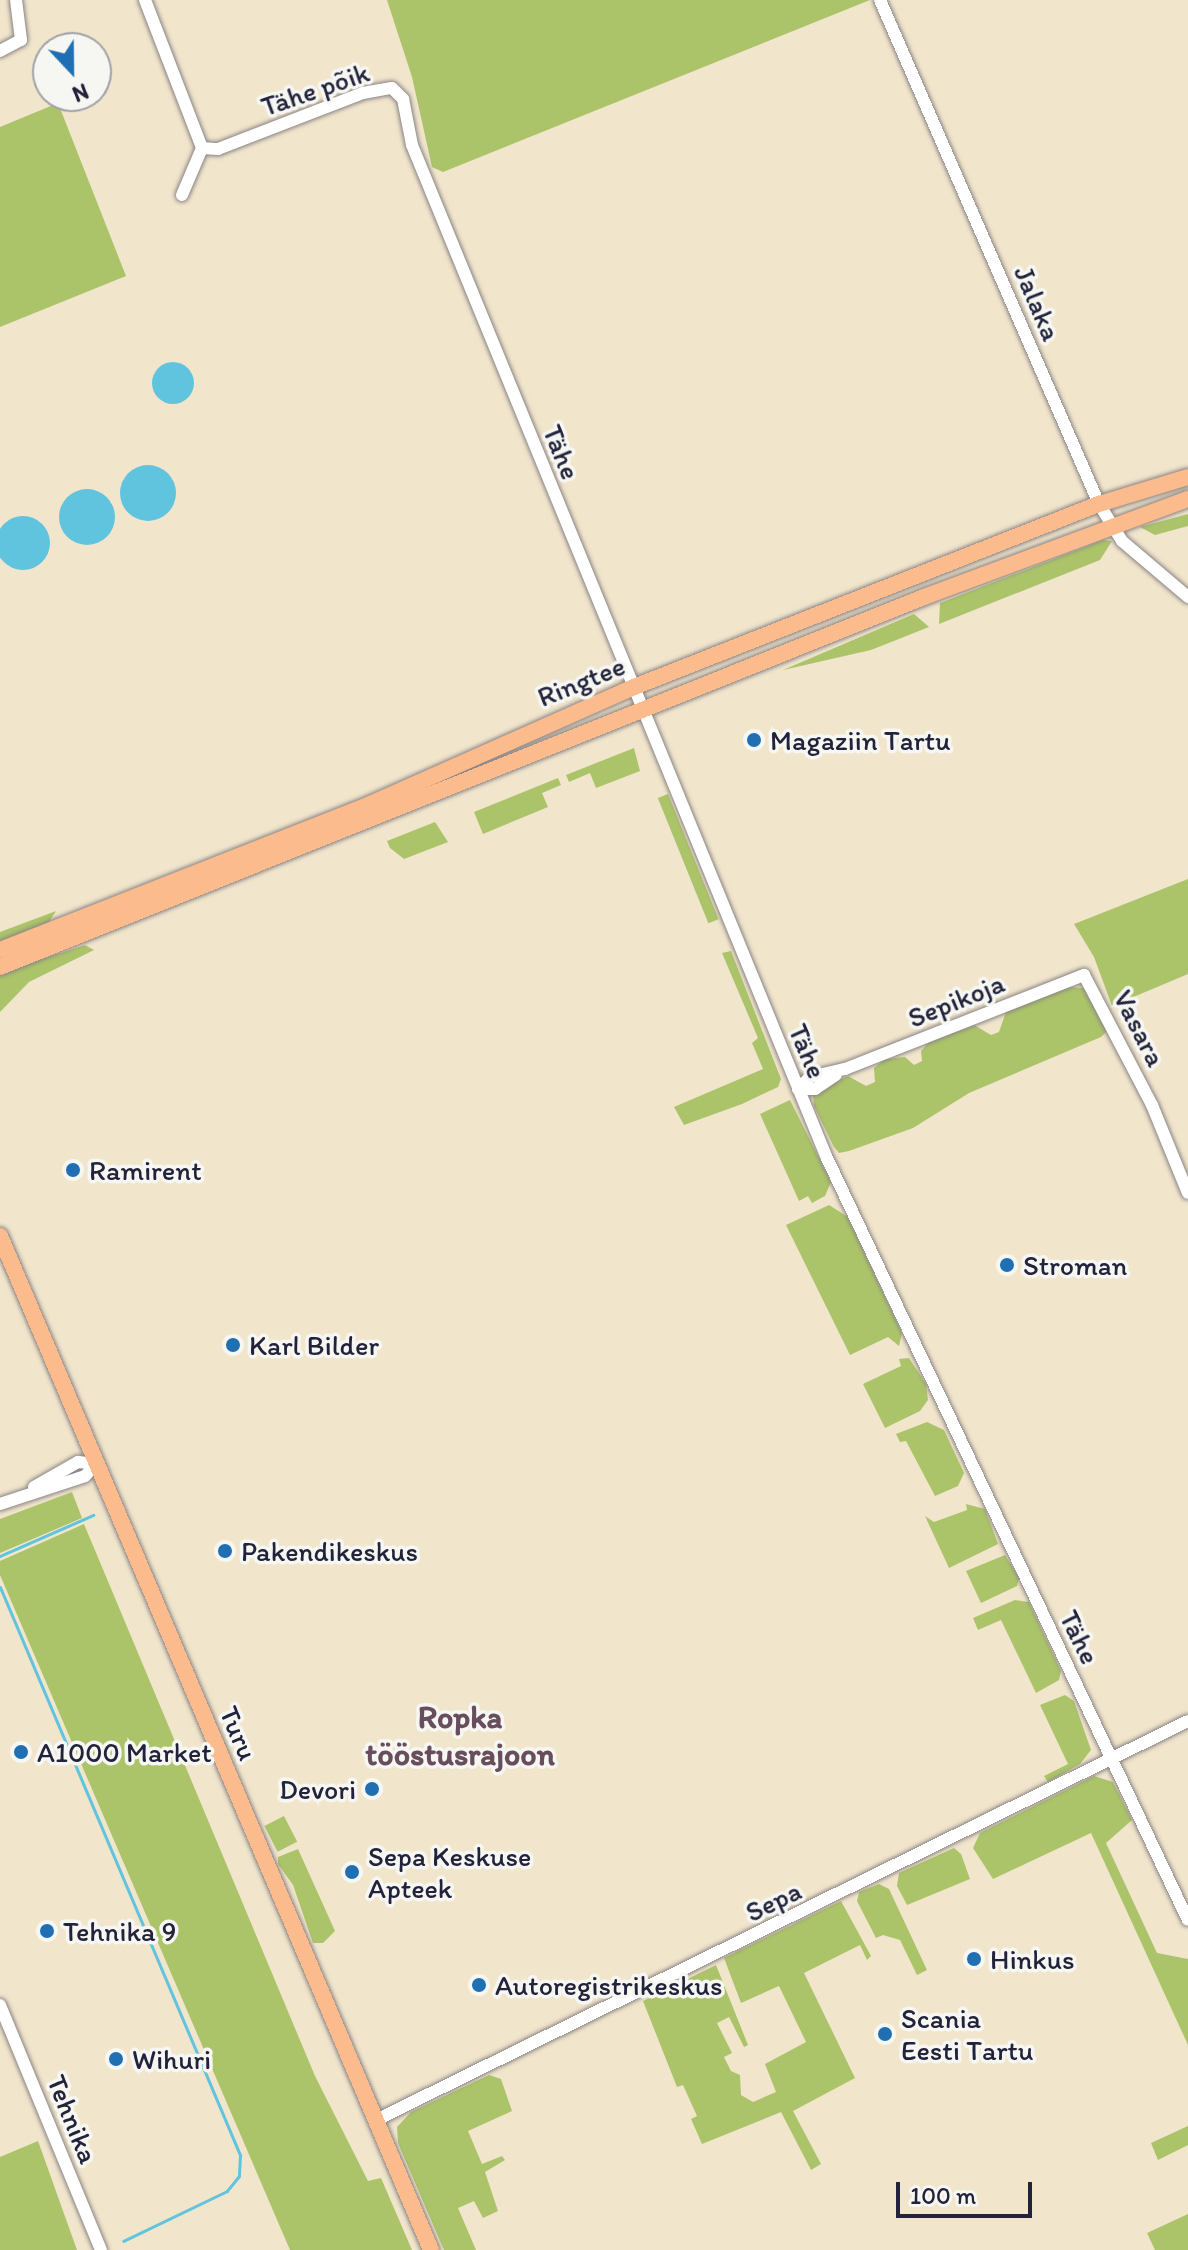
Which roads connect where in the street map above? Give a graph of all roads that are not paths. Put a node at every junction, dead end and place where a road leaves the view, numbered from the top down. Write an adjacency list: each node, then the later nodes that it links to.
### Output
1 (16, 0): 4 (street)
2 (145, 0): 5 (street)
3 (880, 0): 10 (street, Jalaka)
4 (0, 51)
5 (202, 148): 6 (street, Tähe põik); 7 (street)
6 (427, 181): 13 (street, Tähe)
7 (182, 195)
8 (1188, 477): 10 (main road, Ringtee)
9 (1188, 499): 11 (main road, Ringtee)
10 (1099, 504): 11 (street, Jalaka); 13 (main road, Ringtee)
11 (1110, 525): 12 (street, Jalaka); 14 (main road, Ringtee)
12 (1188, 597)
13 (634, 687): 14 (street, Tähe); 15 (main road, Ringtee)
14 (643, 708): 16 (main road, Ringtee); 18 (street, Tähe)
15 (0, 950)
16 (0, 967)
17 (1084, 975): 18 (street, Sepikoja); 19 (street, Vasara)
18 (798, 1089): 24 (street, Tähe)
19 (1188, 1193)
20 (0, 1236): 21 (main road, Turu)
21 (96, 1464): 22 (street); 27 (main road, Turu)
22 (0, 1504)
23 (1188, 1721): 24 (street, Sepa)
24 (1112, 1758): 25 (street, Tähe); 27 (street, Sepa)
25 (1188, 1920)
26 (0, 2005): 28 (street, Tehnika)
27 (376, 2120): 29 (main road, Turu)
28 (101, 2250)
29 (431, 2250)

